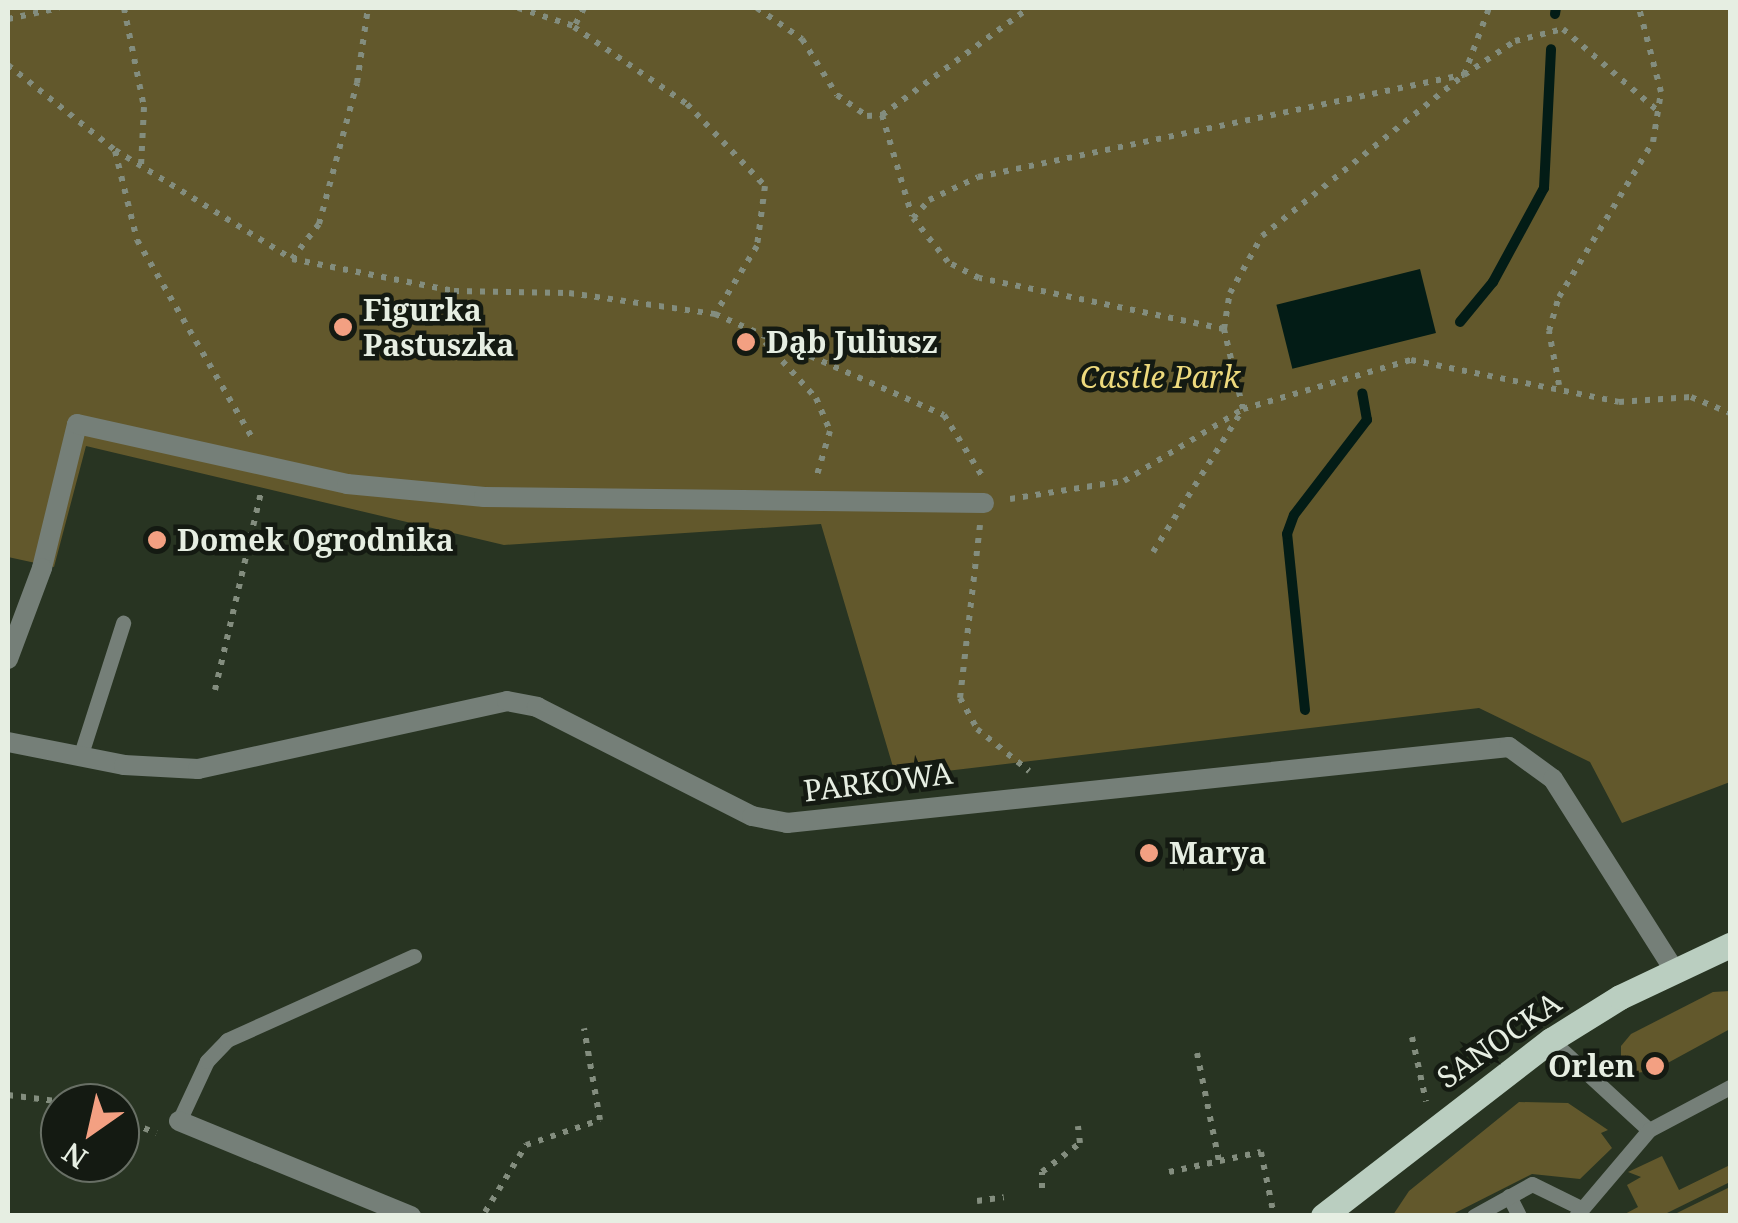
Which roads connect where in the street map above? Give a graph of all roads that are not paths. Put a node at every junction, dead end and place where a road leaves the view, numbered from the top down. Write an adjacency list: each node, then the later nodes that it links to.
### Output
1 (984, 503): 3 (street)
2 (123, 623): 5 (lane)
3 (8, 659)
4 (8, 742): 5 (street, PARKOWA)
5 (81, 754): 8 (street, PARKOWA)
6 (1730, 945): 8 (main road, SANOCKA)
7 (414, 956): 11 (lane)
8 (1674, 970): 9 (main road, SANOCKA)
9 (1551, 1040): 12 (lane); 17 (main road, SANOCKA)
10 (1730, 1087): 12 (lane)
11 (180, 1121): 16 (street)
12 (1649, 1130): 14 (lane)
13 (1509, 1196): 14 (lane); 15 (lane); 18 (lane)
14 (1578, 1211)
15 (1481, 1214)
16 (411, 1216)
17 (1323, 1216)
18 (1520, 1216)

